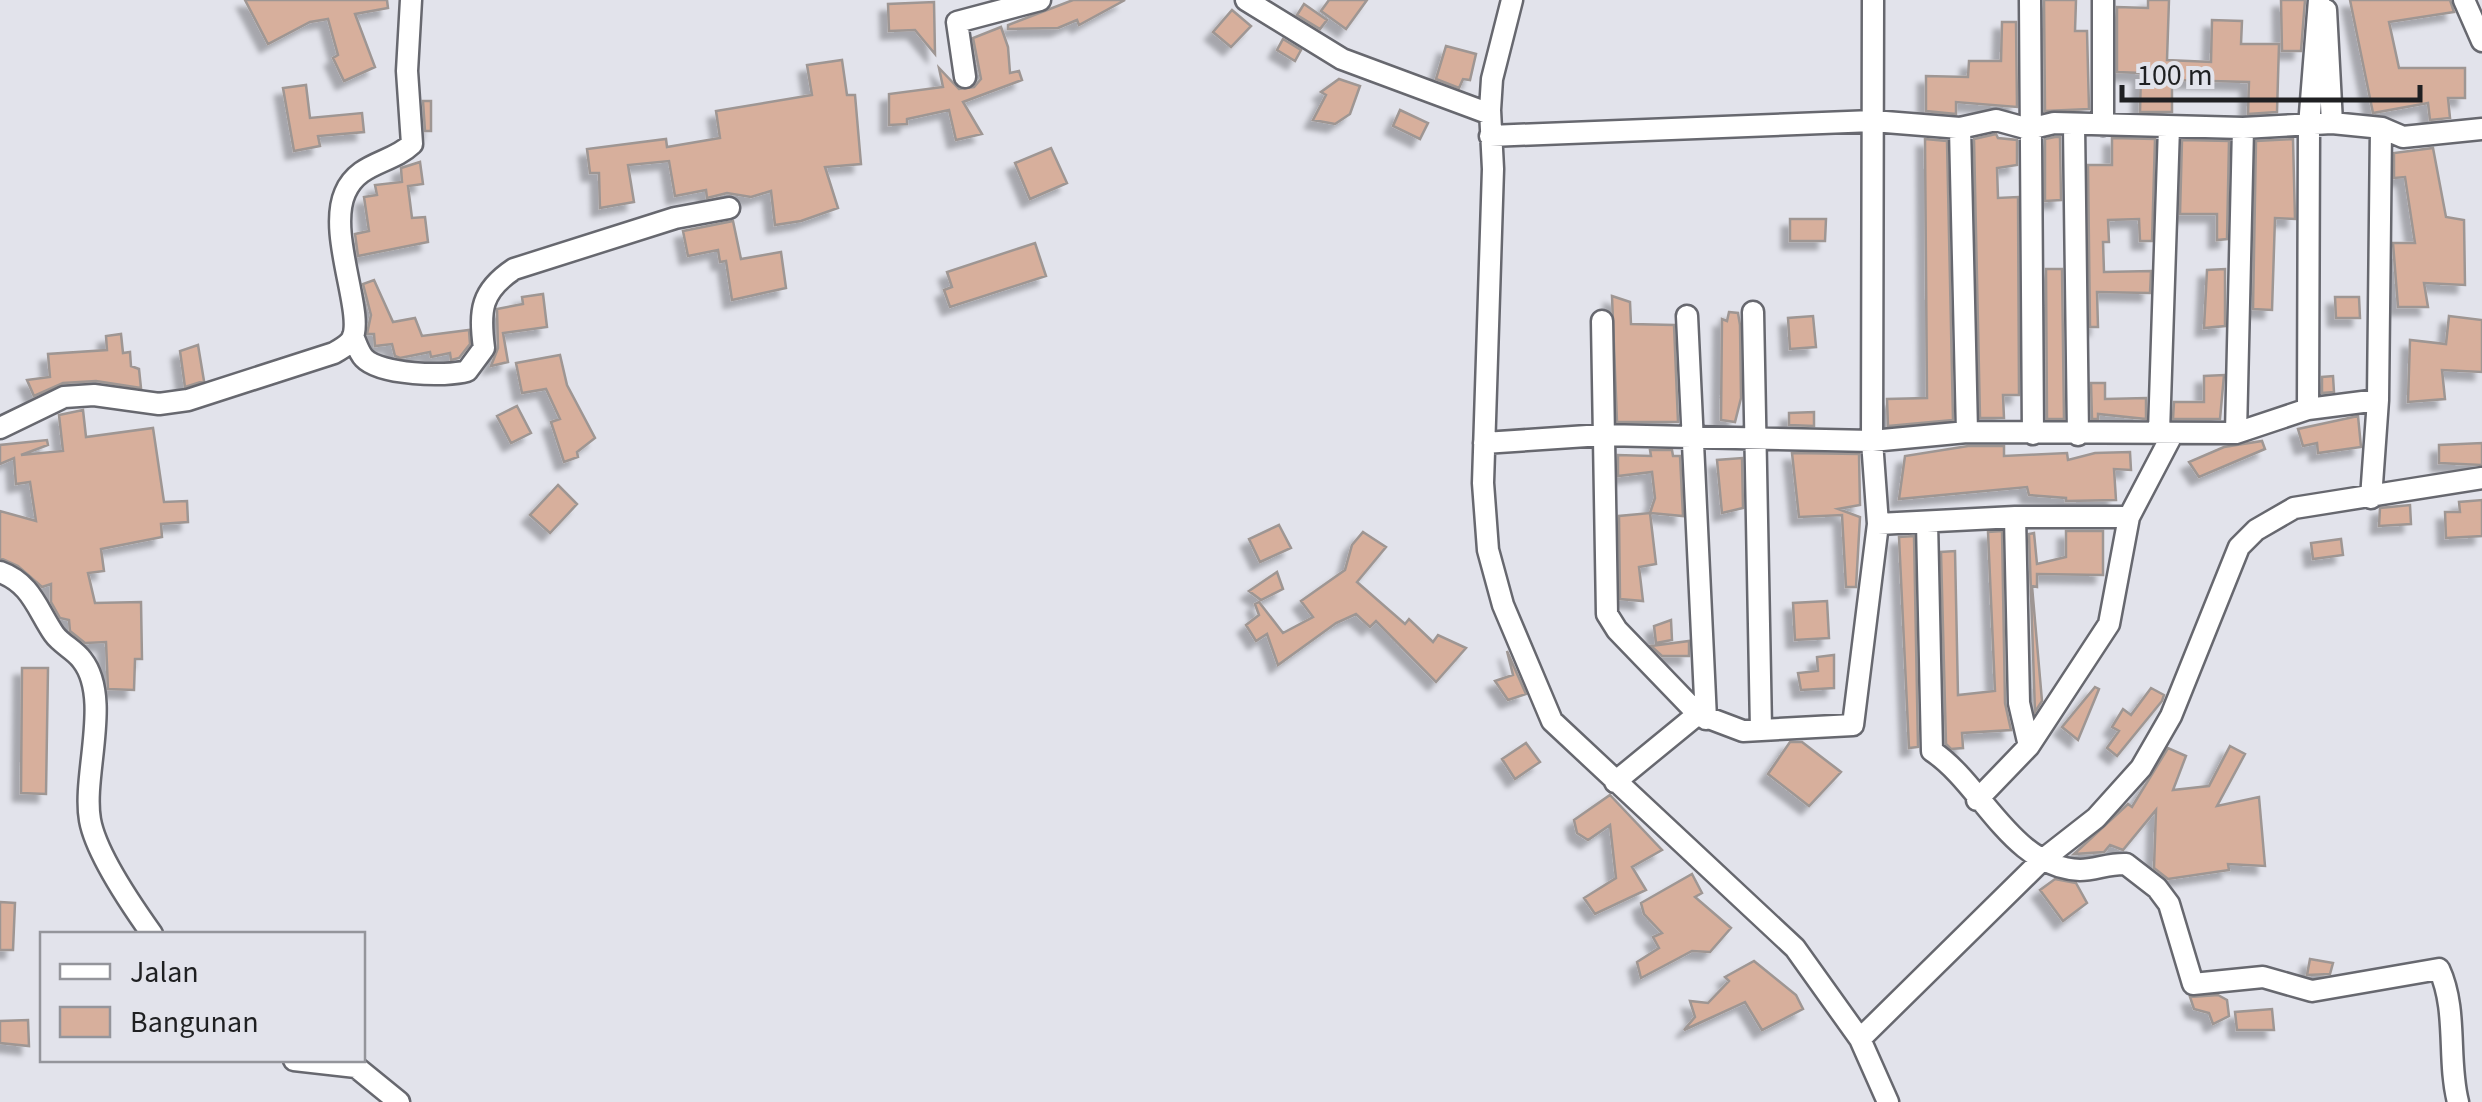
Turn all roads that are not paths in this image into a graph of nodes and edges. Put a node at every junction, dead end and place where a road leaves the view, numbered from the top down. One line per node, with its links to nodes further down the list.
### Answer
1 (410, 0): 28 (street)
2 (1040, 0): 11 (street)
3 (1246, 0): 14 (street)
4 (1512, 0): 14 (street)
5 (1872, 0): 12 (street)
6 (2030, 0): 21 (street)
7 (2104, 0): 15 (street)
8 (2322, 0): 13 (street); 18 (street)
9 (2464, 0): 10 (street)
10 (2482, 41)
11 (965, 76)
12 (1873, 122): 14 (street); 19 (street); 40 (street)
13 (2332, 123): 18 (street); 23 (street)
14 (1490, 125): 41 (street)
15 (2103, 125): 16 (street); 17 (street)
16 (2074, 126): 21 (street); 37 (street)
17 (2169, 126): 20 (street); 33 (street)
18 (2309, 126): 20 (street); 30 (street)
19 (1960, 128): 21 (street); 32 (street)
20 (2243, 128): 34 (street)
21 (2030, 129): 35 (street)
22 (2482, 129): 23 (street)
23 (2381, 130): 29 (street)
24 (729, 208): 28 (street)
25 (1753, 312): 39 (street)
26 (1687, 316): 38 (street)
27 (1602, 321): 36 (street)
28 (354, 336): 31 (street)
29 (2378, 400): 30 (street); 43 (street)
30 (2308, 409): 34 (street)
31 (0, 428)
32 (1967, 432): 35 (street); 40 (street)
33 (2165, 433): 34 (street); 37 (street); 45 (street)
34 (2236, 433)
35 (2033, 434): 37 (street)
36 (1602, 435): 38 (street); 41 (street); 49 (street)
37 (2078, 435)
38 (1694, 437): 39 (street); 49 (street)
39 (1754, 439): 40 (street); 50 (street)
40 (1872, 441): 47 (street)
41 (1484, 443): 52 (street)
42 (2482, 478): 43 (street)
43 (2371, 498): 54 (street)
44 (2015, 517): 45 (street); 46 (street); 51 (street)
45 (2128, 517): 51 (street)
46 (1927, 522): 47 (street); 53 (street)
47 (1878, 524): 50 (street)
48 (0, 572): 55 (street)
49 (1702, 717): 50 (street); 52 (street)
50 (1761, 730)
51 (2029, 746): 53 (street)
52 (1615, 782): 56 (street)
53 (1977, 800): 54 (street)
54 (2042, 861): 56 (street); 60 (street)
55 (151, 932)
56 (1860, 1039): 59 (street)
57 (312, 1062): 58 (street)
58 (399, 1102)
59 (1888, 1102)
60 (2458, 1102)

